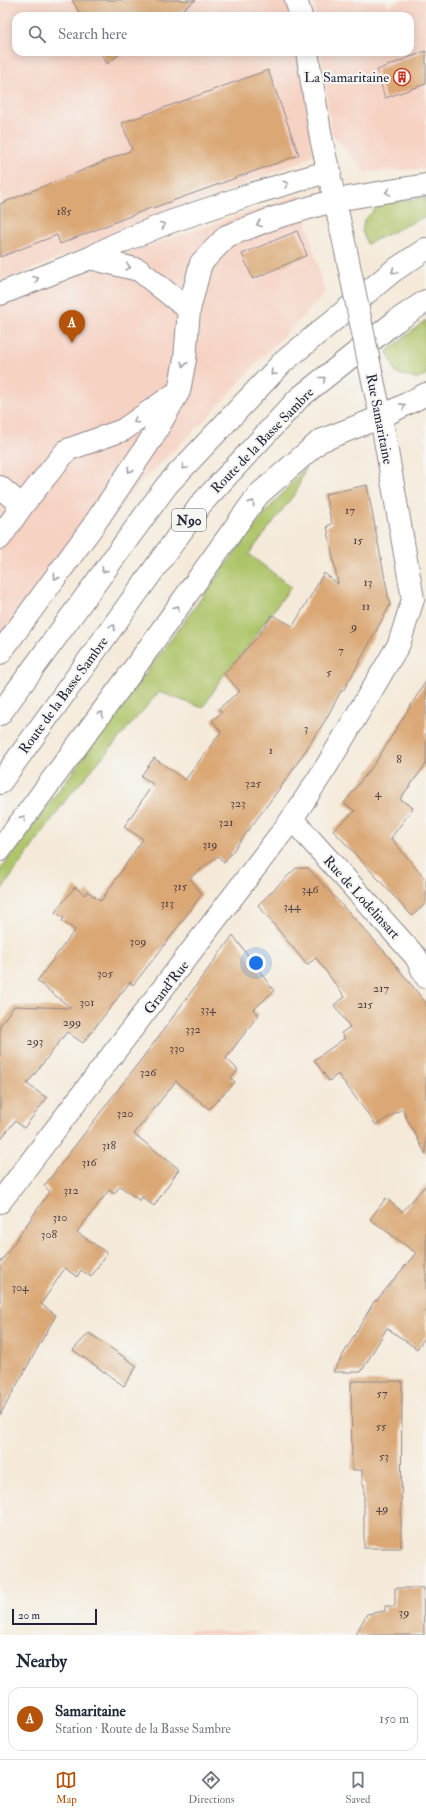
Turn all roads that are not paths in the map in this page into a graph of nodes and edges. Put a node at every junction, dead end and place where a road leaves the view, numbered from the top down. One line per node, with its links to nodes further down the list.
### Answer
1 (296, 0): 2 (main road)
2 (300, 12)
3 (308, 56): 4 (main road, Rue Samaritaine)
4 (330, 171): 6 (main road, Rue Samaritaine); 8 (main road, one-way to 4)
5 (426, 186): 6 (main road, one-way to 6)
6 (336, 200): 11 (main road, one-way to 11); 14 (main road, Rue Samaritaine, bridge)
7 (426, 250): 20 (main road, N90, one-way to 20)
8 (90, 258): 9 (main road, one-way to 8); 11 (main road, one-way to 11)
9 (0, 294)
10 (426, 301): 22 (main road, Route de la Basse Sambre / N90, one-way to 10)
11 (189, 310): 12 (main road, one-way to 12)
12 (179, 391): 16 (main road, one-way to 16); 19 (main road, one-way to 19)
13 (426, 394): 14 (main road, one-way to 13)
14 (381, 417): 18 (main road, Rue Samaritaine); 24 (main road, one-way to 14)
15 (0, 487): 16 (main road)
16 (22, 506): 17 (main road)
17 (0, 538)
18 (420, 599): 21 (main road, Rue Samaritaine)
19 (0, 653)
20 (0, 714)
21 (326, 767): 23 (main road, Grand'Rue)
22 (0, 783)
23 (292, 819): 25 (main road, Rue de Lodelinsart); 26 (main road, Grand'Rue)
24 (0, 850)
25 (426, 978)
26 (0, 1202)

